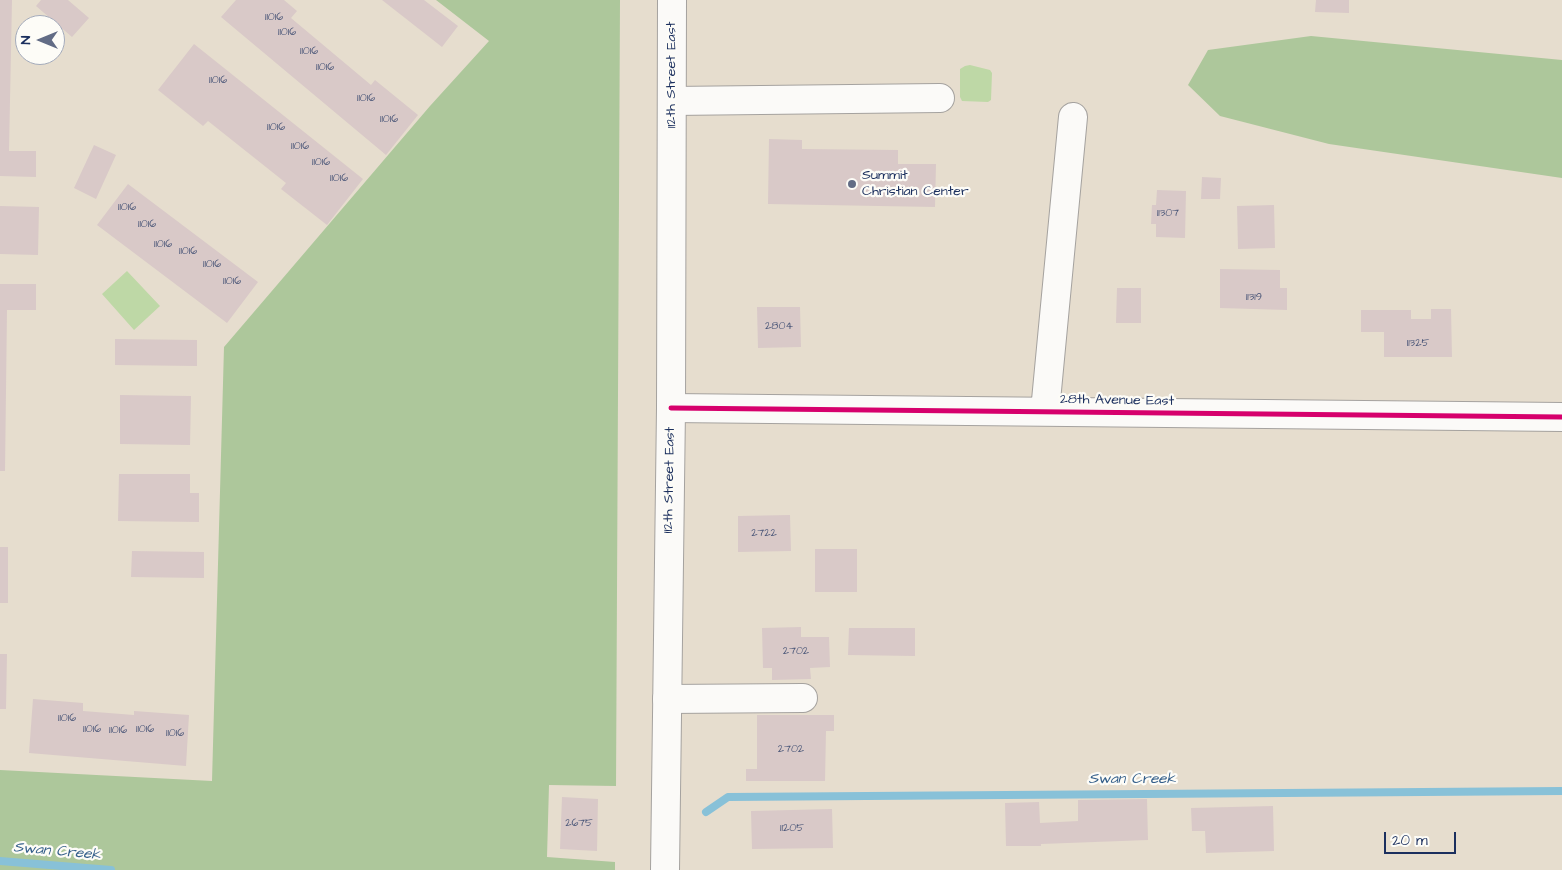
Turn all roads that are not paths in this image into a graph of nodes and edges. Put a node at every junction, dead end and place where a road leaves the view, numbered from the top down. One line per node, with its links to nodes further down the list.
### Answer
1 (672, 0): 3 (street, 112th Street East)
2 (940, 98): 3 (street)
3 (672, 101): 5 (street, 112th Street East)
4 (1073, 117): 6 (street)
5 (671, 408): 6 (street, 28th Avenue East); 9 (street, 112th Street East)
6 (1045, 411): 7 (street, 28th Avenue East)
7 (1562, 417)
8 (803, 698): 9 (street)
9 (667, 700): 10 (street, 112th Street East)
10 (665, 870)

